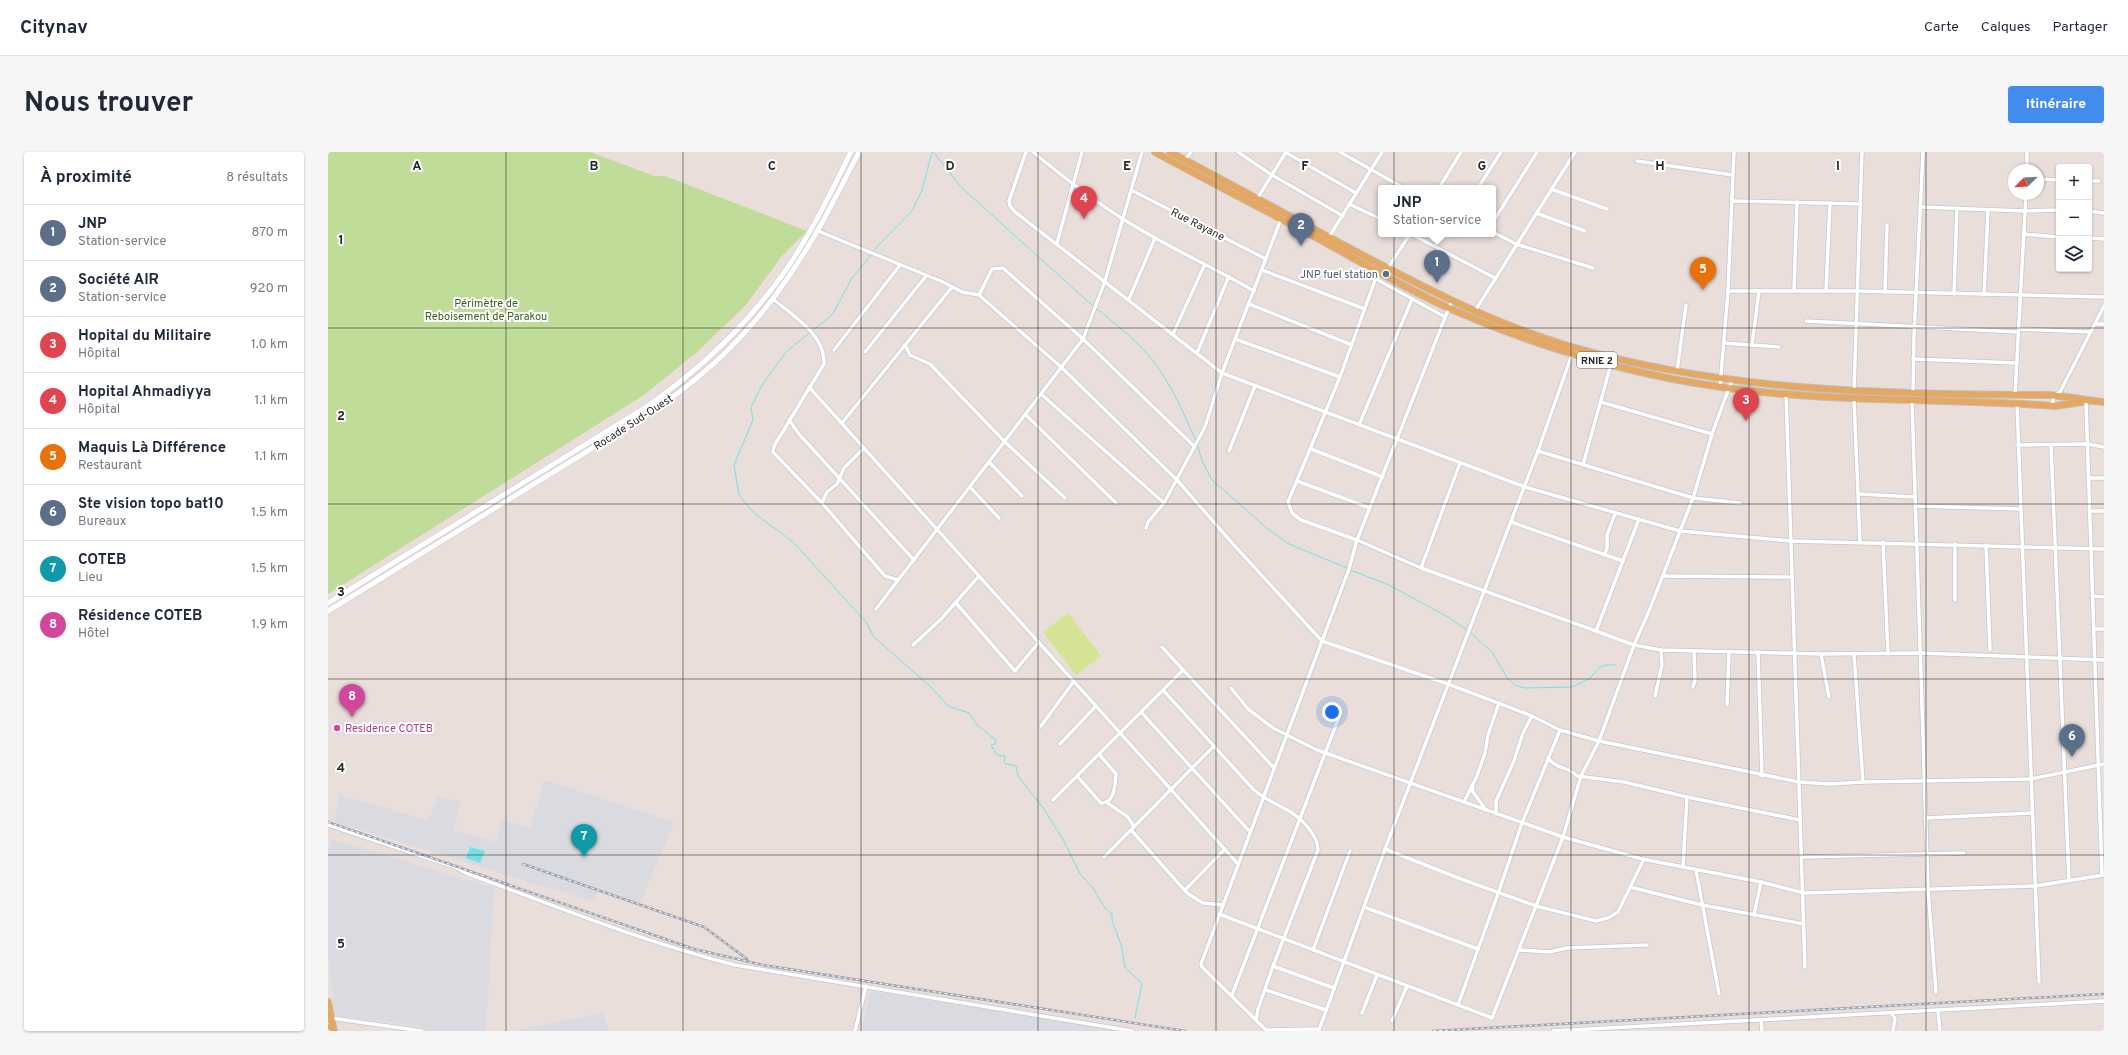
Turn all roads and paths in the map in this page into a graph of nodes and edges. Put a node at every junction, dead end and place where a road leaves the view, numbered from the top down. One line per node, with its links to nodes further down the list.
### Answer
1 (851, 152): 230 (main road, Rocade Sud-Ouest)
2 (859, 152): 61 (main road, Rocade Sud-Ouest)
3 (1026, 152): 72 (street)
4 (1033, 152): 32 (street)
5 (1082, 152): 32 (street)
6 (1142, 152): 37 (street)
7 (1155, 152): 59 (main road, RNIE 2)
8 (1170, 152): 22 (main road, RNIE 2)
9 (1190, 152): 22 (street)
10 (1238, 152): 26 (street)
11 (1286, 152): 26 (street); 38 (street)
12 (1340, 152): 25 (street)
13 (1382, 152): 25 (street)
14 (1461, 152): 34 (street)
15 (1501, 152): 35 (street)
16 (1537, 152): 56 (street)
17 (1575, 152): 36 (street)
18 (1734, 152): 27 (street)
19 (1862, 152): 45 (street)
20 (1923, 152): 46 (street)
21 (2027, 152): 24 (street)
22 (1185, 160): 39 (main road, RNIE 2)
23 (1637, 161): 27 (street)
24 (2027, 164)
25 (1370, 170): 33 (street); 38 (street)
26 (1272, 175): 39 (street); 55 (street)
27 (1734, 175): 41 (street)
28 (2044, 180): 29 (street)
29 (2056, 180)
30 (2092, 181): 31 (street)
31 (2099, 182)
32 (1073, 185): 58 (street); 72 (street)
33 (1398, 185)
34 (1441, 185)
35 (1480, 185)
36 (1551, 189): 48 (street); 54 (street)
37 (1131, 190): 58 (street); 74 (street, Rue Rayane)
38 (1356, 193): 44 (street)
39 (1257, 199): 65 (main road, RNIE 2)
40 (2026, 200): 51 (street)
41 (1732, 201): 42 (street); 88 (street)
42 (1797, 202): 43 (street); 90 (street)
43 (1830, 203): 45 (street); 91 (street)
44 (1350, 204): 55 (street); 57 (street)
45 (1861, 204): 92 (street)
46 (1920, 207): 47 (street); 94 (street)
47 (1957, 208): 49 (street); 95 (street)
48 (1607, 209)
49 (1988, 210): 51 (street); 97 (street)
50 (2056, 210): 51 (street)
51 (2026, 211): 64 (street)
52 (2092, 211): 53 (street)
53 (2104, 212)
54 (1536, 213): 62 (street); 73 (street)
55 (1343, 216): 65 (street)
56 (1496, 217)
57 (1378, 218)
58 (1123, 219): 69 (street); 85 (street)
59 (1281, 219): 74 (street); 80 (main road, RNIE 2)
60 (1887, 225): 93 (street)
61 (818, 231): 75 (street); 100 (main road, Rocade Sud-Ouest)
62 (1586, 231)
63 (1496, 234): 73 (street)
64 (2023, 234): 68 (street); 98 (street)
65 (1329, 237): 77 (main road, RNIE 2)
66 (1409, 237): 77 (street)
67 (1417, 237): 83 (street)
68 (2056, 237)
69 (1155, 238): 76 (street); 101 (street)
70 (2092, 238): 71 (street)
71 (2104, 239)
72 (1057, 244): 85 (street)
73 (1516, 244): 78 (street); 83 (street)
74 (1266, 259): 79 (street)
75 (900, 264): 81 (street); 126 (street)
76 (1205, 264): 82 (street); 118 (street)
77 (1388, 268): 103 (main road, RNIE 2)
78 (1593, 268)
79 (1262, 270): 87 (street); 108 (street)
80 (1378, 272): 84 (street); 107 (main road, RNIE 2)
81 (926, 276): 86 (street); 127 (street)
82 (1229, 276): 87 (street); 128 (street)
83 (1494, 278): 109 (street)
84 (1376, 279): 102 (street); 108 (street)
85 (1105, 280): 101 (street); 119 (street)
86 (952, 287): 96 (street); 122 (street)
87 (1254, 290): 104 (street)
88 (1728, 291): 89 (street); 121 (street)
89 (1759, 291): 90 (street); 124 (street)
90 (1794, 291): 91 (street)
91 (1826, 291): 92 (street)
92 (1857, 291): 93 (street); 112 (street)
93 (1885, 292): 94 (street)
94 (1916, 292): 95 (street); 115 (street)
95 (1954, 294): 97 (street)
96 (980, 295): 119 (street); 133 (street)
97 (1984, 295): 98 (street)
98 (2020, 295): 99 (street); 116 (street)
99 (2104, 297)
100 (773, 299): 140 (street); 233 (main road, Rocade Sud-Ouest)
101 (1129, 299): 118 (street)
102 (1412, 299): 110 (street); 162 (street)
103 (1452, 300): 107 (street); 109 (main road, RNIE 2)
104 (1249, 304): 120 (street); 123 (street)
105 (1686, 305): 134 (street)
106 (2104, 306): 113 (street)
107 (1448, 308): 110 (street); 129 (main road, RNIE 2)
108 (1365, 309): 123 (street)
109 (1475, 311): 134 (main road, RNIE 2)
110 (1445, 317): 164 (street)
111 (1806, 320): 112 (street)
112 (1857, 322): 115 (street); 143 (street)
113 (2095, 324): 114 (street); 117 (street)
114 (2104, 324)
115 (1914, 326): 116 (street); 130 (street)
116 (2018, 331): 117 (street); 131 (street)
117 (2091, 332): 147 (street)
118 (1173, 334): 128 (street)
119 (1082, 339): 133 (street); 169 (street)
120 (1235, 339): 135 (street); 136 (street)
121 (1724, 343): 124 (street); 137 (street)
122 (904, 345): 161 (street); 165 (street)
123 (1352, 345): 136 (street)
124 (1752, 346): 125 (street)
125 (1779, 347)
126 (834, 350)
127 (865, 352)
128 (1197, 353): 135 (street)
129 (1572, 354): 132 (main road, RNIE 2); 174 (street)
130 (1913, 359): 131 (street); 144 (street)
131 (2017, 363): 148 (street)
132 (1611, 364): 141 (main road, RNIE 2); 152 (street)
133 (1061, 367): 145 (street); 182 (street)
134 (1677, 372): 137 (main road, RNIE 2)
135 (1222, 373): 139 (street); 169 (street)
136 (1340, 377): 158 (street)
137 (1722, 380): 138 (main road, RNIE 2); 141 (street)
138 (1732, 380): 142 (street); 143 (main road, RNIE 2)
139 (1255, 386): 158 (street); 173 (street)
140 (809, 387): 160 (street); 161 (street)
141 (1720, 387): 142 (main road, RNIE 2)
142 (1730, 388): 146 (main road, RNIE 2); 163 (street)
143 (1854, 391): 144 (main road, RNIE 2)
144 (1913, 393): 148 (main road, RNIE 2)
145 (1041, 394): 159 (street); 194 (street)
146 (1786, 394): 150 (main road, RNIE 2); 208 (street)
147 (2062, 395): 149 (main road, RNIE 2); 153 (main road, RNIE 2); 157 (street)
148 (2015, 396): 149 (main road, RNIE 2)
149 (2054, 396): 156 (street)
150 (1854, 399): 151 (main road, RNIE 2); 186 (street)
151 (1912, 400): 155 (main road, RNIE 2); 188 (street)
152 (1601, 402): 163 (street); 177 (street)
153 (2085, 402): 154 (main road, RNIE 2); 157 (main road, RNIE 2); 166 (street)
154 (2104, 402)
155 (2017, 404): 156 (main road, RNIE 2); 167 (street)
156 (2052, 405): 157 (main road, RNIE 2)
157 (2062, 405)
158 (1326, 411): 162 (street); 172 (street)
159 (1026, 415): 165 (street); 193 (street)
160 (789, 420): 179 (street); 192 (street)
161 (842, 423): 171 (street)
162 (1360, 425): 164 (street)
163 (1712, 434): 190 (street)
164 (1398, 440): 176 (street); 178 (street)
165 (1005, 442): 175 (street); 189 (street)
166 (2087, 444): 168 (street); 170 (street); 180 (street)
167 (2018, 445): 168 (street); 197 (street)
168 (2051, 445): 215 (street)
169 (1194, 446): 182 (street)
170 (2104, 447)
171 (864, 448): 179 (street); 205 (street)
172 (1311, 449): 178 (street); 183 (street)
173 (1229, 451)
174 (1538, 451): 177 (street); 185 (street)
175 (989, 462): 184 (street); 187 (street)
176 (1460, 463): 185 (street); 221 (street)
177 (1583, 466): 190 (street)
178 (1383, 477): 196 (street)
179 (840, 478): 192 (street); 219 (street)
180 (2088, 478): 181 (street); 198 (street)
181 (2104, 478)
182 (1177, 480): 194 (street); 237 (street)
183 (1298, 481): 196 (street); 207 (street)
184 (970, 487): 201 (street); 205 (street)
185 (1524, 487): 200 (street); 203 (street)
186 (1859, 494): 188 (street); 209 (street)
187 (1022, 496)
188 (1915, 497): 195 (street)
189 (1064, 498)
190 (1693, 498): 191 (street); 206 (street)
191 (1740, 502)
192 (822, 503): 225 (street)
193 (1116, 503)
194 (1164, 503): 204 (street)
195 (1916, 506): 197 (street); 211 (street)
196 (1370, 508): 207 (street)
197 (2021, 509): 214 (street)
198 (2089, 511): 199 (street); 216 (street)
199 (2104, 511)
200 (1615, 514): 202 (street); 218 (street)
201 (999, 518)
202 (1639, 518): 206 (street); 220 (street)
203 (1511, 522): 218 (street); 226 (street)
204 (1146, 528)
205 (937, 530): 219 (street); 222 (street)
206 (1680, 531): 208 (street); 223 (street)
207 (1357, 540): 221 (street); 237 (street)
208 (1791, 540): 209 (street); 224 (street)
209 (1860, 542): 210 (street)
210 (1883, 542): 211 (street); 251 (street)
211 (1917, 542): 212 (street); 248 (street)
212 (1955, 544): 213 (street); 229 (street)
213 (1986, 546): 214 (street); 243 (street)
214 (2022, 547): 215 (street); 252 (street)
215 (2055, 548): 216 (street); 253 (street)
216 (2091, 548): 217 (street); 227 (street)
217 (2104, 549)
218 (1604, 555): 220 (street)
219 (914, 560): 225 (street)
220 (1623, 560): 236 (street)
221 (1421, 568): 226 (street)
222 (979, 576): 231 (street); 238 (street)
223 (1663, 576): 224 (street); 240 (street)
224 (1792, 577): 247 (street)
225 (898, 580): 232 (street)
226 (1484, 592): 236 (street); 258 (street)
227 (2092, 596): 228 (street); 234 (street)
228 (2104, 597)
229 (1955, 600)
230 (328, 603)
231 (956, 603): 238 (street); 239 (street)
232 (876, 609)
233 (328, 611)
234 (2094, 629): 235 (street); 254 (street)
235 (2104, 629)
236 (1596, 631): 240 (street)
237 (1322, 641): 258 (street); 273 (street)
238 (1039, 642): 257 (street)
239 (913, 645)
240 (1634, 645): 242 (street); 274 (street)
241 (1162, 647): 256 (street)
242 (1661, 650): 244 (street); 262 (street)
243 (1990, 650)
244 (1694, 651): 245 (street); 259 (street)
245 (1729, 652): 246 (street); 265 (street)
246 (1758, 652): 247 (street); 287 (street)
247 (1794, 653): 249 (street); 289 (street)
248 (1920, 653): 251 (street); 252 (street); 291 (street)
249 (1821, 654): 250 (street); 263 (street)
250 (1854, 654): 251 (street); 290 (street)
251 (1888, 654)
252 (2026, 658): 253 (street); 288 (street)
253 (2060, 659): 254 (street); 284 (street)
254 (2095, 660): 255 (street); 281 (street)
255 (2104, 660)
256 (1183, 670): 261 (street); 283 (street)
257 (1074, 681): 266 (street); 270 (street)
258 (1448, 684): 264 (street); 292 (street)
259 (1693, 687)
260 (1231, 688): 273 (street)
261 (1163, 690): 267 (street); 276 (street)
262 (1655, 696)
263 (1829, 697)
264 (1499, 703): 269 (street); 293 (street)
265 (1727, 705)
266 (1096, 706): 272 (street); 275 (street)
267 (1141, 712): 272 (street); 282 (street)
268 (1341, 712): 277 (street)
269 (1532, 716): 271 (street); 302 (street)
270 (1041, 726)
271 (1560, 730): 274 (street); 279 (street)
272 (1120, 733): 278 (street); 294 (street)
273 (1286, 734): 277 (street); 283 (street)
274 (1599, 741): 286 (street); 287 (street)
275 (1060, 744)
276 (1214, 746): 282 (street); 296 (street)
277 (1325, 752): 292 (street); 303 (street)
278 (1099, 754): 285 (street); 298 (street)
279 (1548, 758): 286 (street); 306 (street)
280 (2104, 764): 281 (street)
281 (2098, 765): 284 (street); 323 (street)
282 (1193, 768): 294 (street); 310 (street)
283 (1274, 768): 296 (street)
284 (2065, 772): 288 (street); 324 (street)
285 (1077, 776): 297 (street); 298 (street)
286 (1581, 776): 295 (street); 311 (street)
287 (1762, 776): 289 (street)
288 (2031, 779): 291 (street); 301 (street)
289 (1799, 782): 290 (street); 305 (street)
290 (1863, 782): 291 (street)
291 (1924, 782): 304 (street)
292 (1410, 784): 299 (street); 313 (street)
293 (1472, 784): 299 (street); 300 (street)
294 (1171, 790): 308 (street); 312 (street)
295 (1687, 797): 305 (street); 321 (street)
296 (1263, 798): 303 (street); 310 (street)
297 (1053, 800)
298 (1106, 802): 308 (street)
299 (1464, 802): 300 (street)
300 (1486, 810): 302 (street)
301 (2032, 813): 304 (street); 326 (street)
302 (1496, 814): 306 (street)
303 (1300, 818): 339 (street); 340 (street)
304 (1926, 818): 316 (street)
305 (1800, 820): 318 (street)
306 (1522, 823): 311 (street); 330 (street)
307 (328, 826): 350 (street)
308 (1134, 827): 309 (street)
309 (1131, 830): 317 (street); 328 (street)
310 (1250, 832): 320 (street)
311 (1563, 837): 319 (street); 334 (street)
312 (1225, 849): 320 (street); 328 (street)
313 (1385, 849): 330 (street); 335 (street)
314 (1350, 851): 343 (street)
315 (1964, 853): 316 (street)
316 (1927, 854): 318 (street); 329 (street)
317 (1104, 857)
318 (1802, 857): 331 (street)
319 (1644, 859): 321 (street); 327 (street)
320 (1238, 864): 332 (street)
321 (1683, 867): 322 (street)
322 (1696, 870): 325 (street); 333 (street)
323 (2103, 875): 324 (street)
324 (2069, 880): 326 (street)
325 (1761, 882): 331 (street); 337 (street)
326 (2035, 886): 329 (street); 349 (street)
327 (1630, 887): 333 (street); 334 (street)
328 (1185, 890): 332 (street)
329 (1928, 890): 331 (street); 354 (street)
330 (1500, 891): 334 (street); 342 (street)
331 (1804, 893): 338 (street)
332 (1223, 905): 336 (street)
333 (1702, 905): 337 (street); 355 (street)
334 (1536, 906): 344 (street)
335 (1364, 907): 342 (street); 345 (street)
336 (1219, 914): 339 (street); 356 (street)
337 (1754, 915): 338 (street)
338 (1804, 924): 347 (street)
339 (1257, 929): 340 (street); 356 (street)
340 (1284, 939): 343 (street); 346 (street)
341 (1647, 945): 344 (street)
342 (1478, 949): 359 (street)
343 (1313, 950): 345 (street)
344 (1519, 950): 359 (street)
345 (1343, 962): 348 (street); 352 (street)
346 (1273, 966): 352 (street); 353 (street)
347 (1805, 967)
348 (1377, 975): 351 (street); 363 (street)
349 (2039, 982)
350 (866, 986): 372 (street); 373 (street)
351 (1407, 986): 359 (street); 367 (street)
352 (1334, 988): 360 (street)
353 (1266, 990): 360 (street); 365 (street)
354 (1936, 992)
355 (1719, 994)
356 (1232, 995): 365 (street)
357 (2104, 1001): 361 (street)
358 (328, 1002): 364 (main road)
359 (1458, 1005)
360 (1326, 1010): 369 (street)
361 (1938, 1010): 362 (street); 379 (street)
362 (1891, 1012): 366 (street); 378 (street)
363 (1362, 1013)
364 (330, 1017): 370 (main road); 371 (street)
365 (1256, 1020): 369 (street)
366 (1761, 1020): 368 (street); 377 (street)
367 (1392, 1021)
368 (1639, 1026): 375 (street); 376 (street)
369 (1319, 1030)
370 (334, 1031)
371 (422, 1031)
372 (855, 1031)
373 (1132, 1031)
374 (1553, 1031): 375 (street)
375 (1564, 1031)
376 (1639, 1031)
377 (1762, 1031)
378 (1893, 1031)
379 (1940, 1031)

